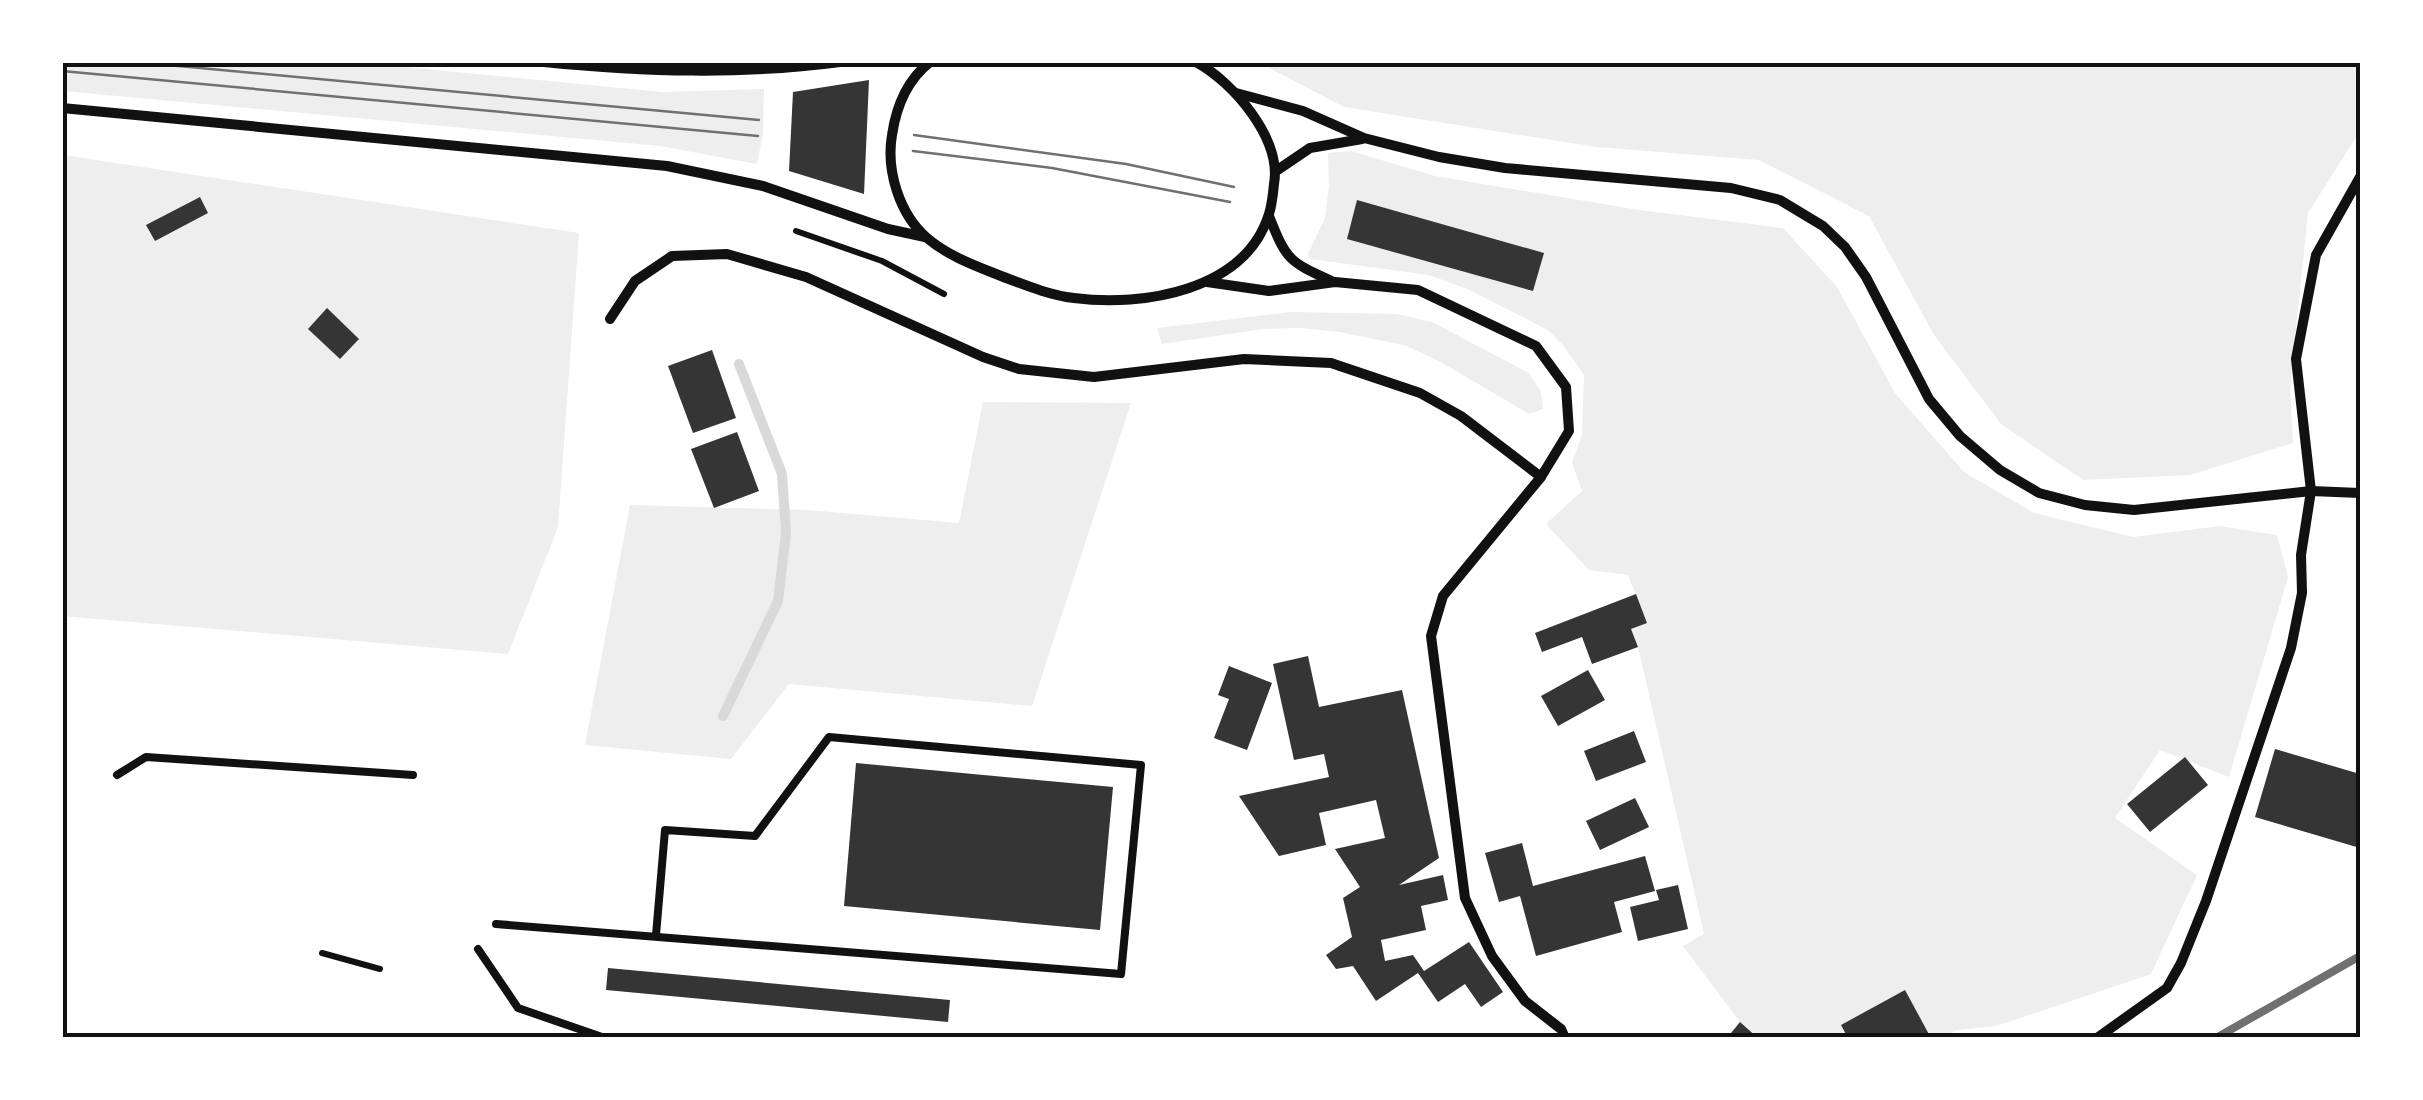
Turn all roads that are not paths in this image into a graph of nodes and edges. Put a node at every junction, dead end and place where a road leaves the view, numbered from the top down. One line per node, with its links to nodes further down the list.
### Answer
1 (544, 62): 2 (street)
2 (840, 62)
3 (930, 62): 11 (street)
4 (1196, 62): 5 (street)
5 (1236, 94): 7 (street); 8 (street)
6 (62, 108): 11 (street)
7 (1364, 138): 8 (street); 16 (street)
8 (1276, 171): 10 (street)
9 (2360, 177): 16 (street)
10 (1269, 216): 12 (street); 13 (street)
11 (925, 237): 12 (street)
12 (1207, 282): 13 (street)
13 (1335, 282): 15 (street)
14 (610, 320): 15 (street)
15 (1541, 477): 23 (street)
16 (2310, 492): 17 (street); 26 (street)
17 (2360, 493)
18 (117, 775): 19 (lane)
19 (413, 775)
20 (496, 924): 21 (lane)
21 (656, 935): 21 (lane)
22 (478, 949): 24 (lane)
23 (1563, 1033): 25 (street)
24 (605, 1038)
25 (1573, 1038)
26 (2096, 1038)

